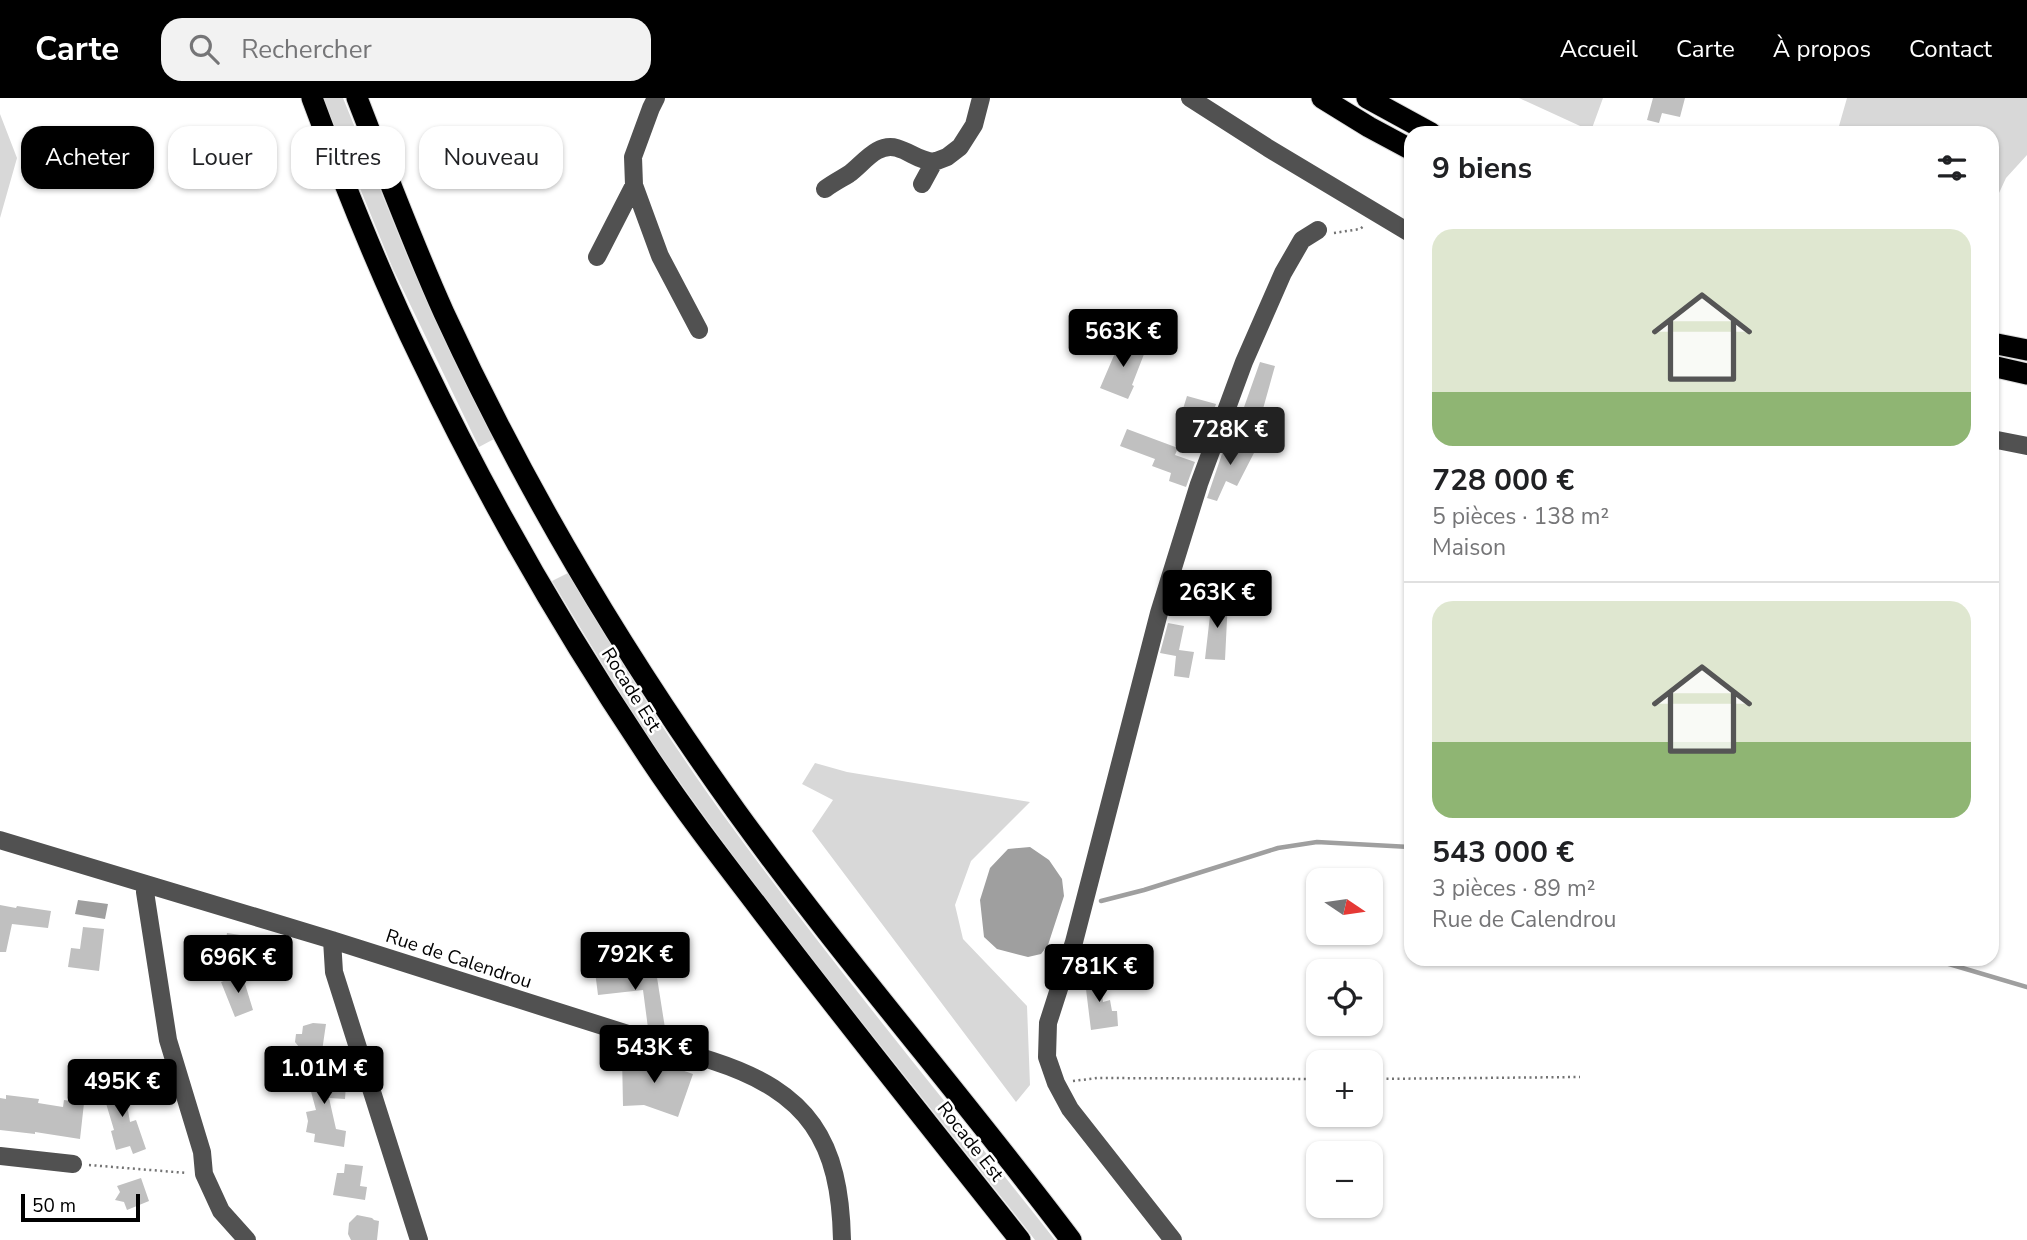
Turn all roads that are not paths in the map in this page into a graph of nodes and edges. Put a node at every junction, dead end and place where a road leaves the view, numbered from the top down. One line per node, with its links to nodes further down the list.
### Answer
1 (296, 98): 19 (highway)
2 (312, 98): 19 (highway, Rocade Est)
3 (358, 98): 16 (highway)
4 (369, 98): 16 (highway)
5 (656, 98): 14 (street)
6 (981, 98): 12 (street)
7 (1190, 98): 18 (street)
8 (1322, 98): 11 (highway)
9 (1367, 98): 10 (highway)
10 (1418, 126)
11 (1404, 146)
12 (934, 162): 13 (street); 15 (street)
13 (922, 184)
14 (634, 185): 20 (street); 21 (street)
15 (825, 189)
16 (407, 228): 37 (highway, Rocade Est)
17 (1318, 230): 38 (street)
18 (1404, 230)
19 (368, 243): 36 (highway, Rocade Est)
20 (597, 257)
21 (699, 330)
22 (1999, 344): 23 (highway)
23 (2027, 350)
24 (1999, 368): 25 (highway)
25 (2027, 374)
26 (1999, 440): 27 (street)
27 (2027, 446)
28 (0, 840): 29 (street, Rue de Calendrou)
29 (146, 884): 30 (street, Rue de Calendrou); 33 (street)
30 (332, 940): 34 (street); 35 (street, Rue de Calendrou)
31 (0, 1156): 32 (street)
32 (73, 1164)
33 (247, 1240)
34 (419, 1240)
35 (842, 1240)
36 (1020, 1240)
37 (1071, 1240)
38 (1173, 1240)

